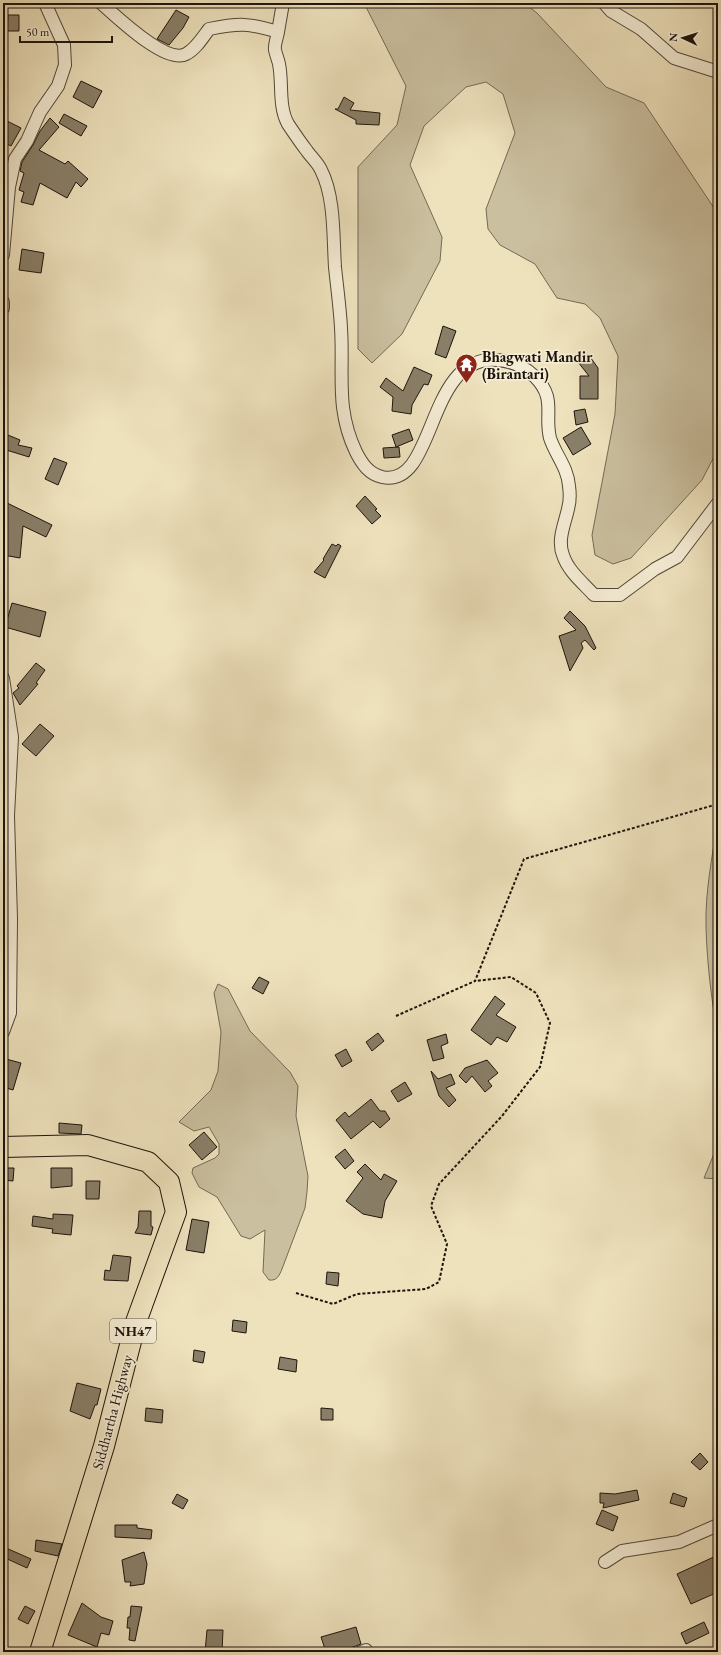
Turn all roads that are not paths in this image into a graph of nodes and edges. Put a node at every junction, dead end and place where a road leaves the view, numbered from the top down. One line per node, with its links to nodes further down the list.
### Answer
1 (45, 3): 7 (street)
2 (101, 3): 5 (street)
3 (283, 3): 5 (street)
4 (604, 3): 6 (street)
5 (278, 32): 11 (street)
6 (718, 71)
7 (4, 237): 8 (street)
8 (3, 255)
9 (3, 302): 10 (street)
10 (3, 307)
11 (718, 503)
12 (3, 678): 13 (street)
13 (5, 701): 14 (street)
14 (3, 1032)
15 (3, 1147): 18 (highway, Siddhartha Highway / NH47)
16 (718, 1526): 17 (street)
17 (605, 1562)
18 (40, 1652)

